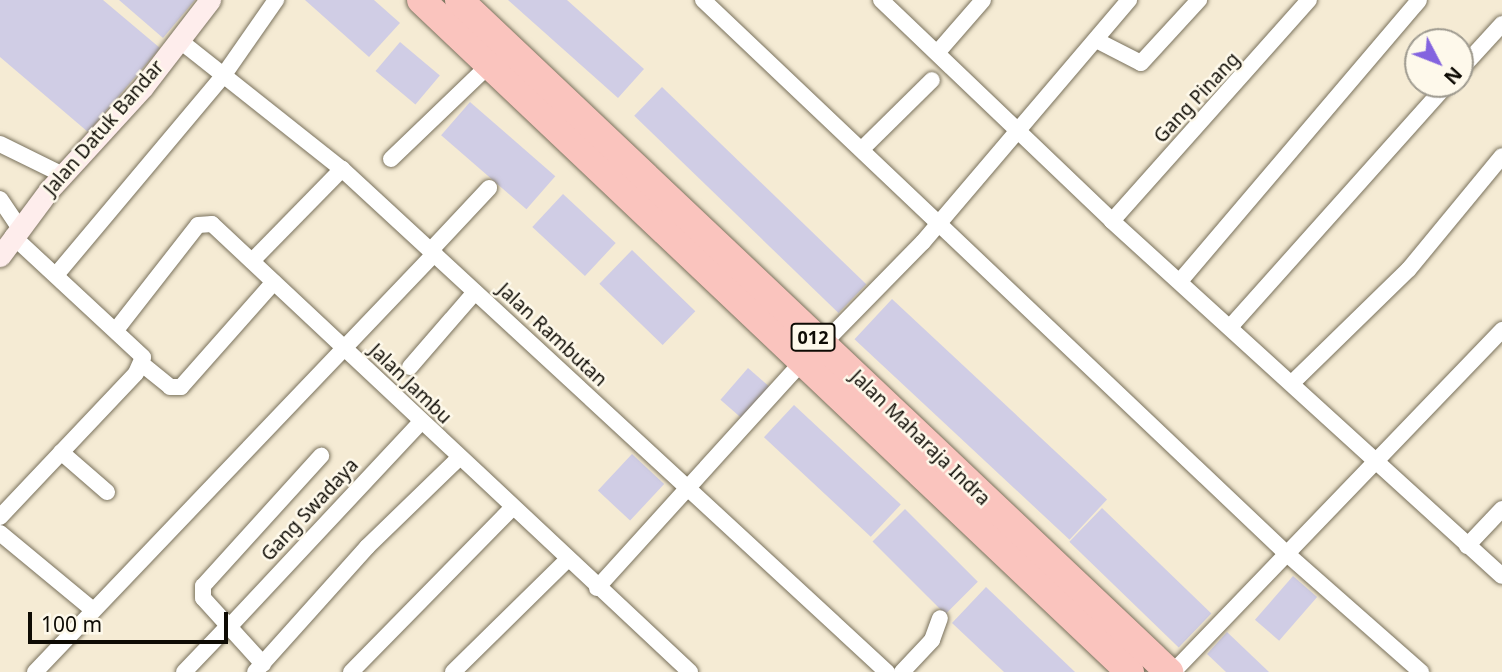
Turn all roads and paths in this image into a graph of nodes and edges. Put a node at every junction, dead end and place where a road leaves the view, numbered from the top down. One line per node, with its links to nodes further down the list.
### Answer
1 (210, 0): 13 (street, Jalan Datuk Bandar)
2 (276, 0): 18 (street)
3 (421, 0): 17 (highway, Jalan Maharaja Indra / 012)
4 (459, 0): 20 (highway, Jalan Maharaja Indra / 012)
5 (703, 0): 25 (street)
6 (882, 0): 15 (street)
7 (984, 0): 15 (street)
8 (1129, 0): 14 (street)
9 (1199, 0): 14 (street)
10 (1309, 0): 32 (street, Gang Pinang)
11 (1419, 0): 39 (street)
12 (1502, 24): 16 (street)
13 (179, 40): 18 (street, Jalan Rambutan); 29 (street, Jalan Datuk Bandar)
14 (1098, 41): 23 (street)
15 (937, 53): 23 (street)
16 (1474, 55)
17 (489, 65): 22 (highway, Jalan Maharaja Indra / 012); 27 (street)
18 (223, 76): 28 (street, Jalan Rambutan); 38 (street)
19 (932, 80): 25 (street)
20 (547, 83): 22 (highway); 45 (highway, Jalan Maharaja Indra / 012)
21 (1435, 98): 42 (street)
22 (526, 103): 48 (highway, Jalan Maharaja Indra / 012)
23 (1017, 129): 32 (street); 33 (street)
24 (0, 144): 29 (street)
25 (862, 149): 33 (street)
26 (1502, 156): 50 (street)
27 (391, 159)
28 (342, 169): 35 (street, Jalan Rambutan); 37 (street)
29 (62, 175): 34 (street, Jalan Datuk Bandar)
30 (489, 188): 35 (street)
31 (0, 199): 34 (street)
32 (1112, 221): 39 (street)
33 (941, 222): 45 (street); 63 (street)
34 (16, 231): 36 (street, Jalan Datuk Bandar); 38 (street)
35 (433, 251): 41 (street, Jalan Rambutan); 46 (street)
36 (0, 256)
37 (252, 261): 40 (street, Jalan Jambu); 43 (street, Jalan Jambu)
38 (56, 275): 43 (street)
39 (1181, 280): 42 (street)
40 (274, 282): 46 (street, Jalan Jambu); 47 (street)
41 (475, 292): 49 (street); 56 (street, Jalan Rambutan)
42 (1231, 326): 50 (street)
43 (116, 330): 47 (street)
44 (1502, 330): 55 (street)
45 (822, 345): 79 (highway, Jalan Maharaja Indra / 012)
46 (344, 349): 51 (street, Jalan Jambu); 67 (street)
47 (142, 364): 52 (street)
48 (800, 364): 56 (street); 78 (highway, Jalan Maharaja Indra / 012)
49 (410, 367)
50 (1292, 383): 55 (street)
51 (420, 423): 54 (street, Jalan Jambu); 69 (street, Gang Swadaya)
52 (61, 452): 57 (street); 60 (street)
53 (321, 456): 69 (street)
54 (459, 458): 58 (street, Jalan Jambu); 70 (street)
55 (1375, 464): 62 (street); 63 (street)
56 (689, 487): 66 (street); 76 (street, Jalan Rambutan)
57 (107, 492)
58 (512, 508): 64 (street, Jalan Jambu); 73 (street)
59 (1502, 509): 62 (street)
60 (0, 517)
61 (0, 533): 67 (street)
62 (1467, 546): 65 (street)
63 (1286, 553): 79 (street); 80 (street)
64 (567, 560): 66 (street, Jalan Jambu); 74 (street)
65 (1502, 576)
66 (597, 588): 75 (street, Jalan Jambu)
67 (93, 610): 71 (street)
68 (940, 618): 77 (street)
69 (229, 625): 70 (street); 72 (street, Gang Swadaya)
70 (259, 668)
71 (35, 672)
72 (184, 672)
73 (351, 672)
74 (453, 672)
75 (690, 672)
76 (887, 672)
77 (902, 672)
78 (1130, 672)
79 (1171, 672)
80 (1421, 672)

